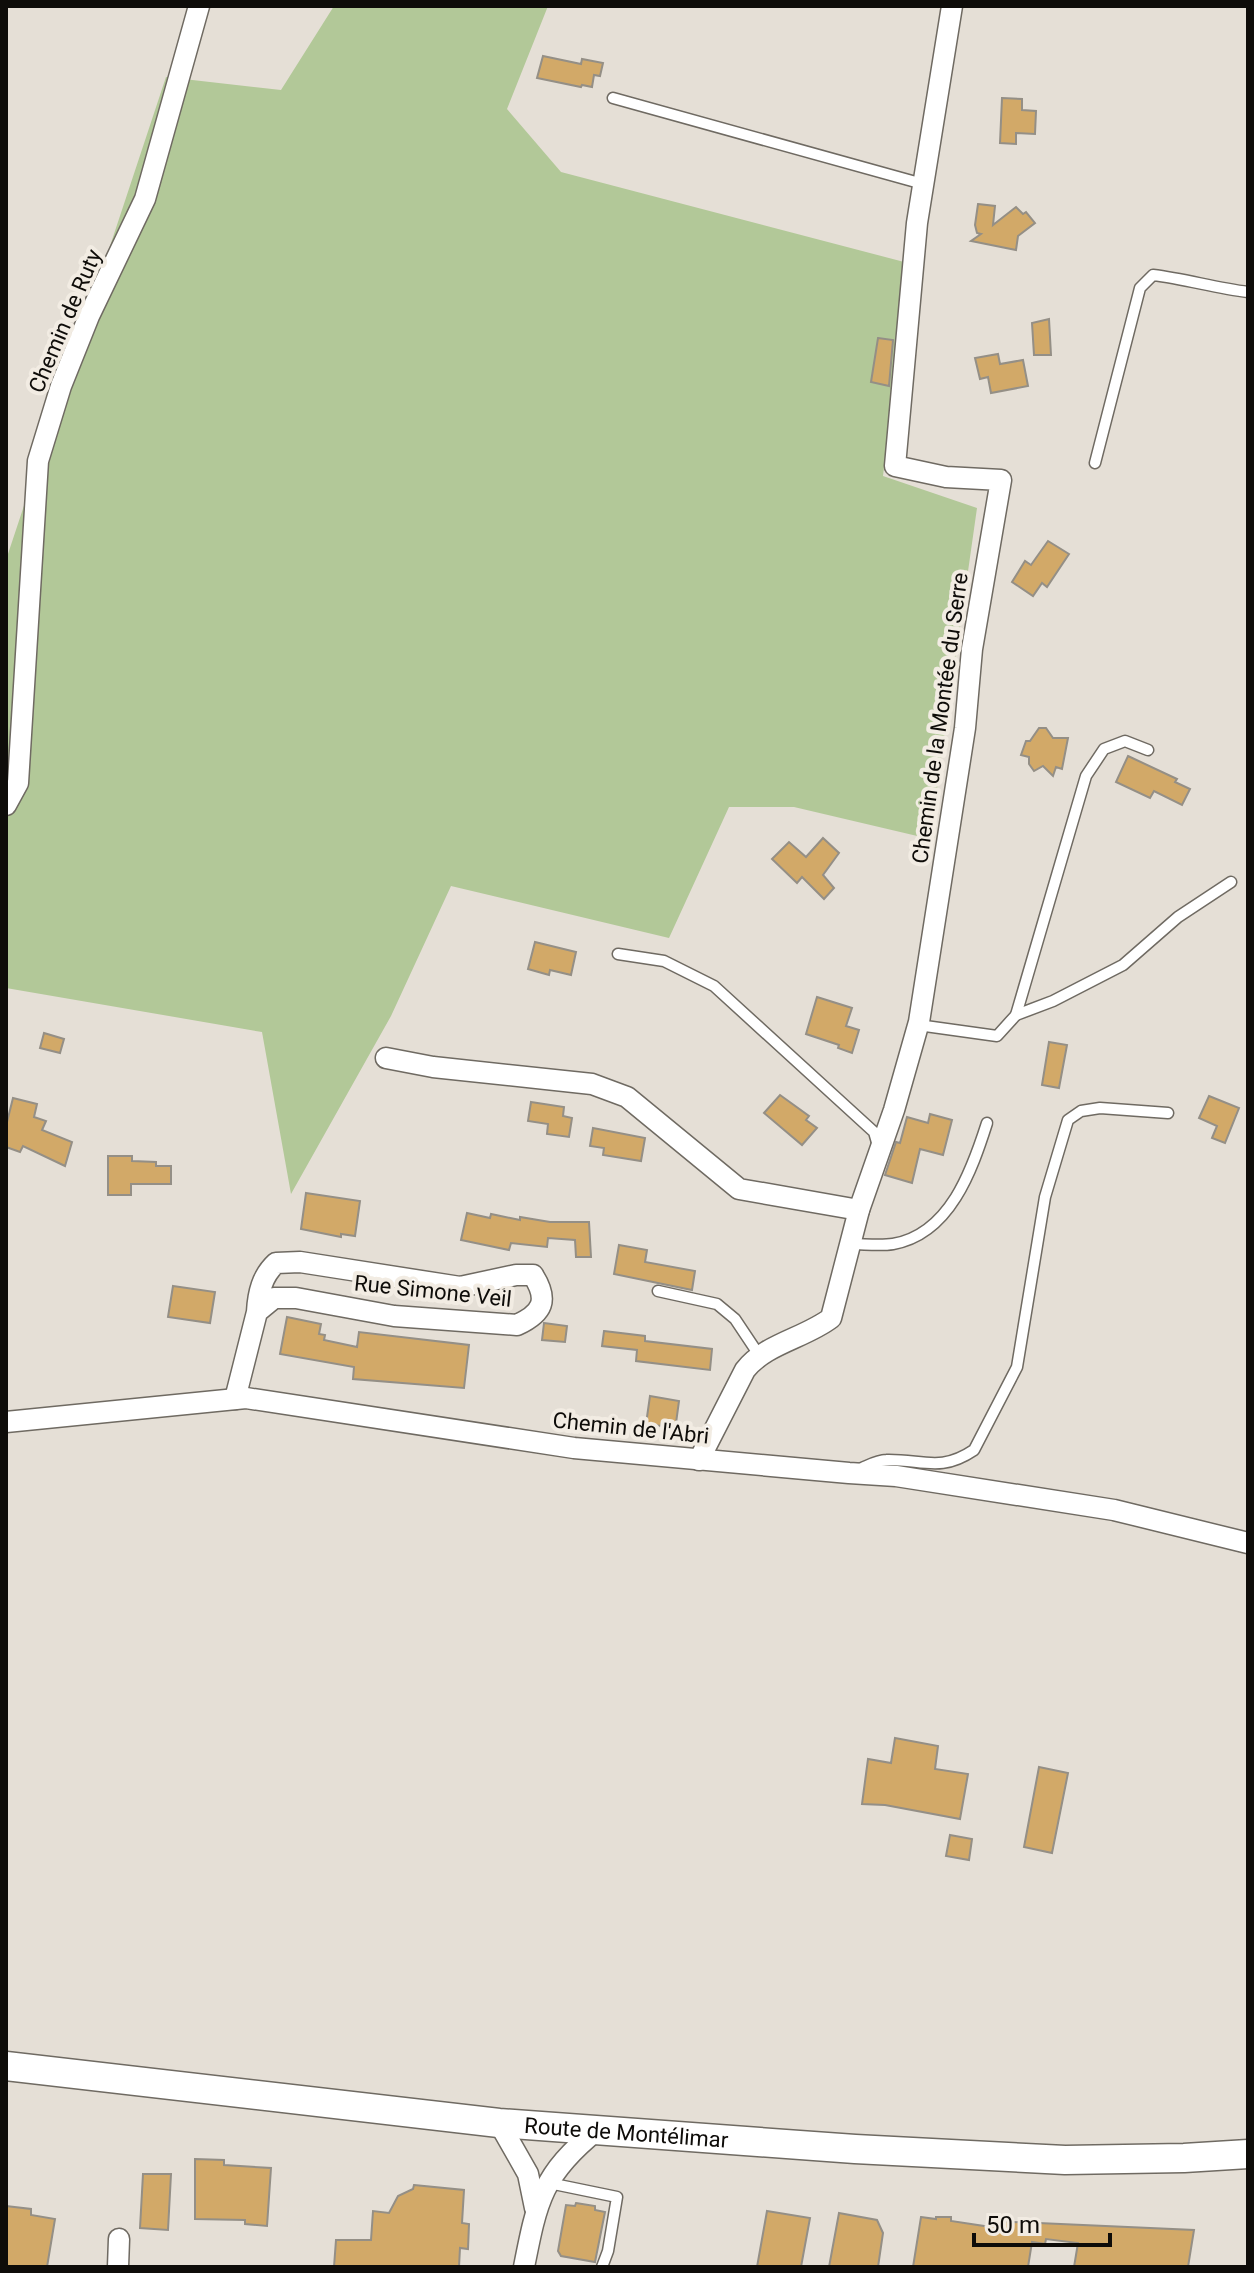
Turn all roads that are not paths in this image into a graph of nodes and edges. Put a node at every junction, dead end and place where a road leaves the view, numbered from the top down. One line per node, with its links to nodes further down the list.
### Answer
1 (199, 6): 8 (street, Chemin de Ruty)
2 (952, 6): 4 (street, Chemin de la Montée du Serre)
3 (613, 98): 4 (lane)
4 (923, 184): 12 (street, Chemin de la Montée du Serre)
5 (1248, 292): 6 (lane)
6 (1095, 463)
7 (1148, 750): 11 (lane)
8 (6, 805)
9 (1231, 882): 11 (lane)
10 (618, 954): 16 (lane)
11 (1016, 1015): 12 (lane)
12 (918, 1025): 16 (street, Chemin de la Montée du Serre)
13 (386, 1058): 17 (street)
14 (1168, 1113): 25 (lane)
15 (987, 1123): 18 (lane)
16 (880, 1151): 17 (street, Chemin de la Montée du Serre)
17 (859, 1210): 18 (street, Chemin de la Montée du Serre)
18 (850, 1244): 21 (street, Chemin de la Montée du Serre)
19 (658, 1291): 21 (lane)
20 (257, 1312): 20 (street, Rue Simone Veil); 22 (street, Rue Simone Veil)
21 (759, 1355): 24 (street)
22 (235, 1399): 23 (street, Chemin de l'Abri); 24 (street, Chemin de l'Abri)
23 (6, 1422)
24 (699, 1460): 25 (street, Chemin de l'Abri)
25 (849, 1473): 26 (street, Chemin de l'Abri)
26 (1248, 1543)
27 (6, 2066): 28 (main road, Route de Montélimar)
28 (499, 2123): 29 (main road, Route de Montélimar); 32 (street)
29 (597, 2130): 30 (main road, Route de Montélimar); 31 (street)
30 (1248, 2154)
31 (548, 2183): 32 (street); 36 (lane)
32 (535, 2208): 35 (street)
33 (119, 2239): 34 (street)
34 (118, 2267)
35 (524, 2267)
36 (602, 2267)

